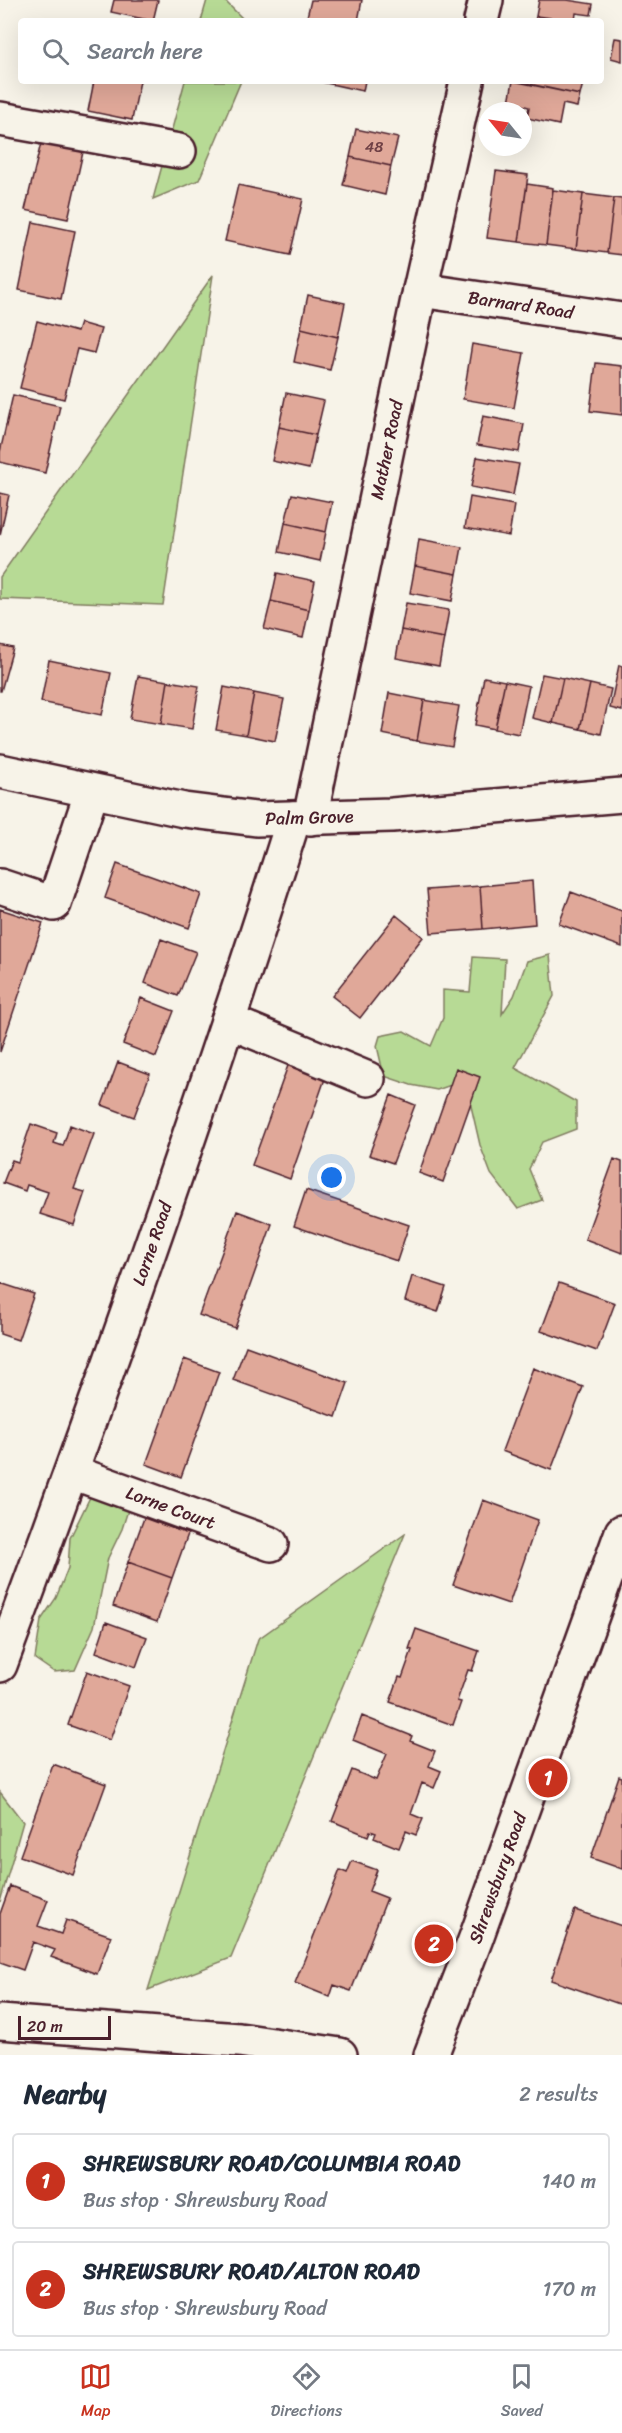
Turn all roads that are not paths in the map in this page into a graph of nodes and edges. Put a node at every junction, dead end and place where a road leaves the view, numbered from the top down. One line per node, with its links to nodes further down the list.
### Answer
1 (486, 0): 2 (street)
2 (482, 18)
3 (466, 84): 6 (street, Mather Road)
4 (0, 119): 5 (street)
5 (179, 151)
6 (420, 290): 7 (street, Barnard Road); 11 (street, Mather Road)
7 (622, 320)
8 (0, 771): 9 (street, Palm Grove)
9 (92, 791): 11 (street, Palm Grove); 12 (street)
10 (622, 795): 11 (street, Palm Grove)
11 (302, 818): 13 (street, Lorne Road)
12 (0, 886)
13 (228, 1021): 14 (street); 15 (street, Lorne Road)
14 (368, 1079)
15 (72, 1472): 17 (street, Lorne Court); 18 (street, Lorne Road)
16 (621, 1537): 20 (street, Shrewsbury Road)
17 (271, 1544)
18 (0, 1665)
19 (0, 2022): 21 (street)
20 (436, 2054)
21 (340, 2055)

